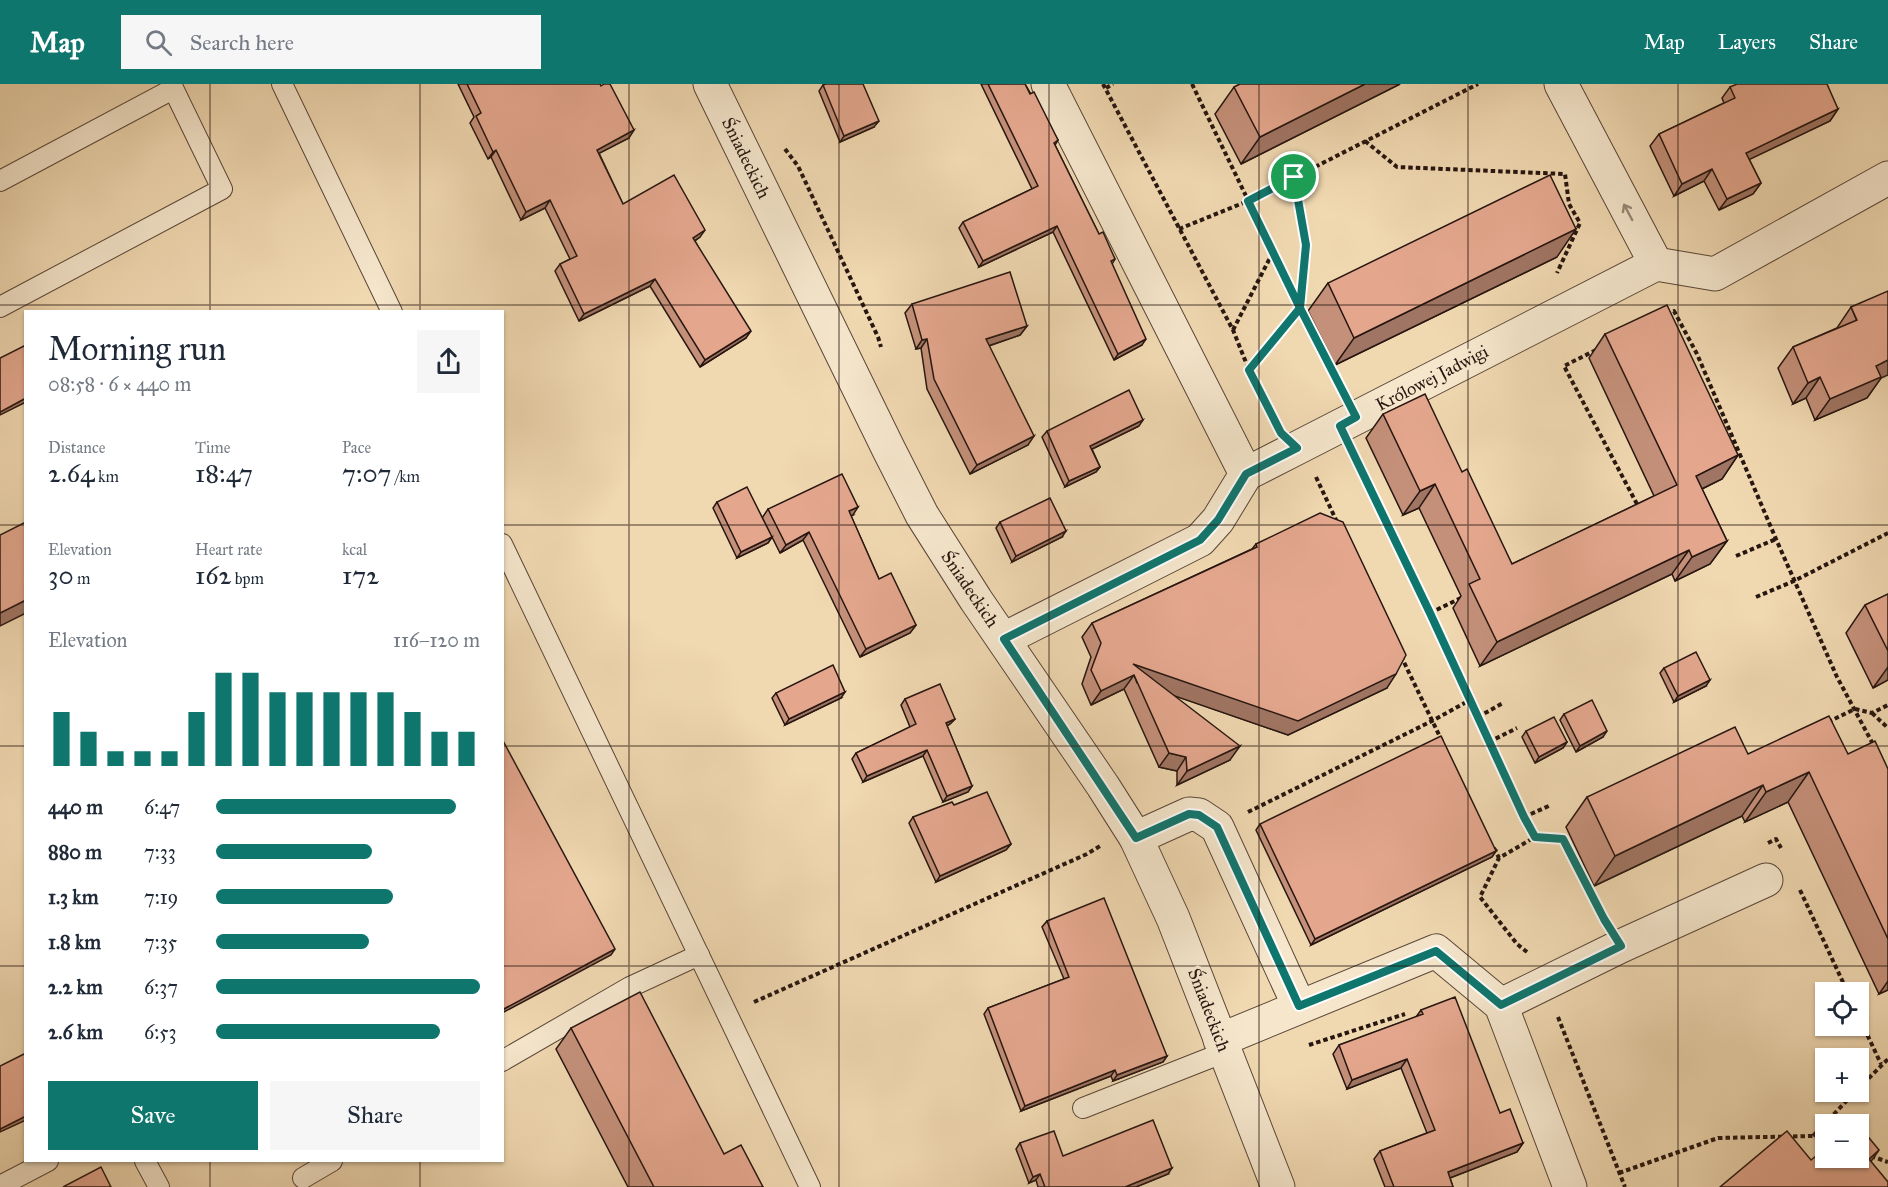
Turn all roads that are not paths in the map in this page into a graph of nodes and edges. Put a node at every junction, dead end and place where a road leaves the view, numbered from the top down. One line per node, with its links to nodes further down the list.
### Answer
1 (282, 84): 10 (lane)
2 (710, 84): 13 (street, Śniadeckich)
3 (1048, 84): 11 (street)
4 (1561, 84): 8 (street, one-way to 4)
5 (172, 87): 7 (lane); 9 (lane)
6 (1888, 178): 8 (street)
7 (0, 181)
8 (1656, 264): 11 (street, Królowej Jadwigi)
9 (0, 307)
10 (391, 310)
11 (1246, 474): 13 (street)
12 (504, 548): 16 (lane)
13 (1004, 639): 14 (street, Śniadeckich)
14 (1130, 829): 18 (street); 19 (street, Śniadeckich)
15 (1766, 880): 17 (street)
16 (699, 955): 20 (lane); 28 (lane)
17 (1501, 1005): 18 (street); 30 (street)
18 (1299, 1006): 19 (street)
19 (1223, 1046): 21 (lane); 29 (street, Śniadeckich)
20 (504, 1060)
21 (1083, 1108)
22 (46, 1162): 26 (lane)
23 (146, 1162): 27 (lane)
24 (330, 1162): 25 (lane)
25 (302, 1175)
26 (0, 1186)
27 (159, 1187)
28 (810, 1187)
29 (1278, 1187)
30 (1570, 1187)

